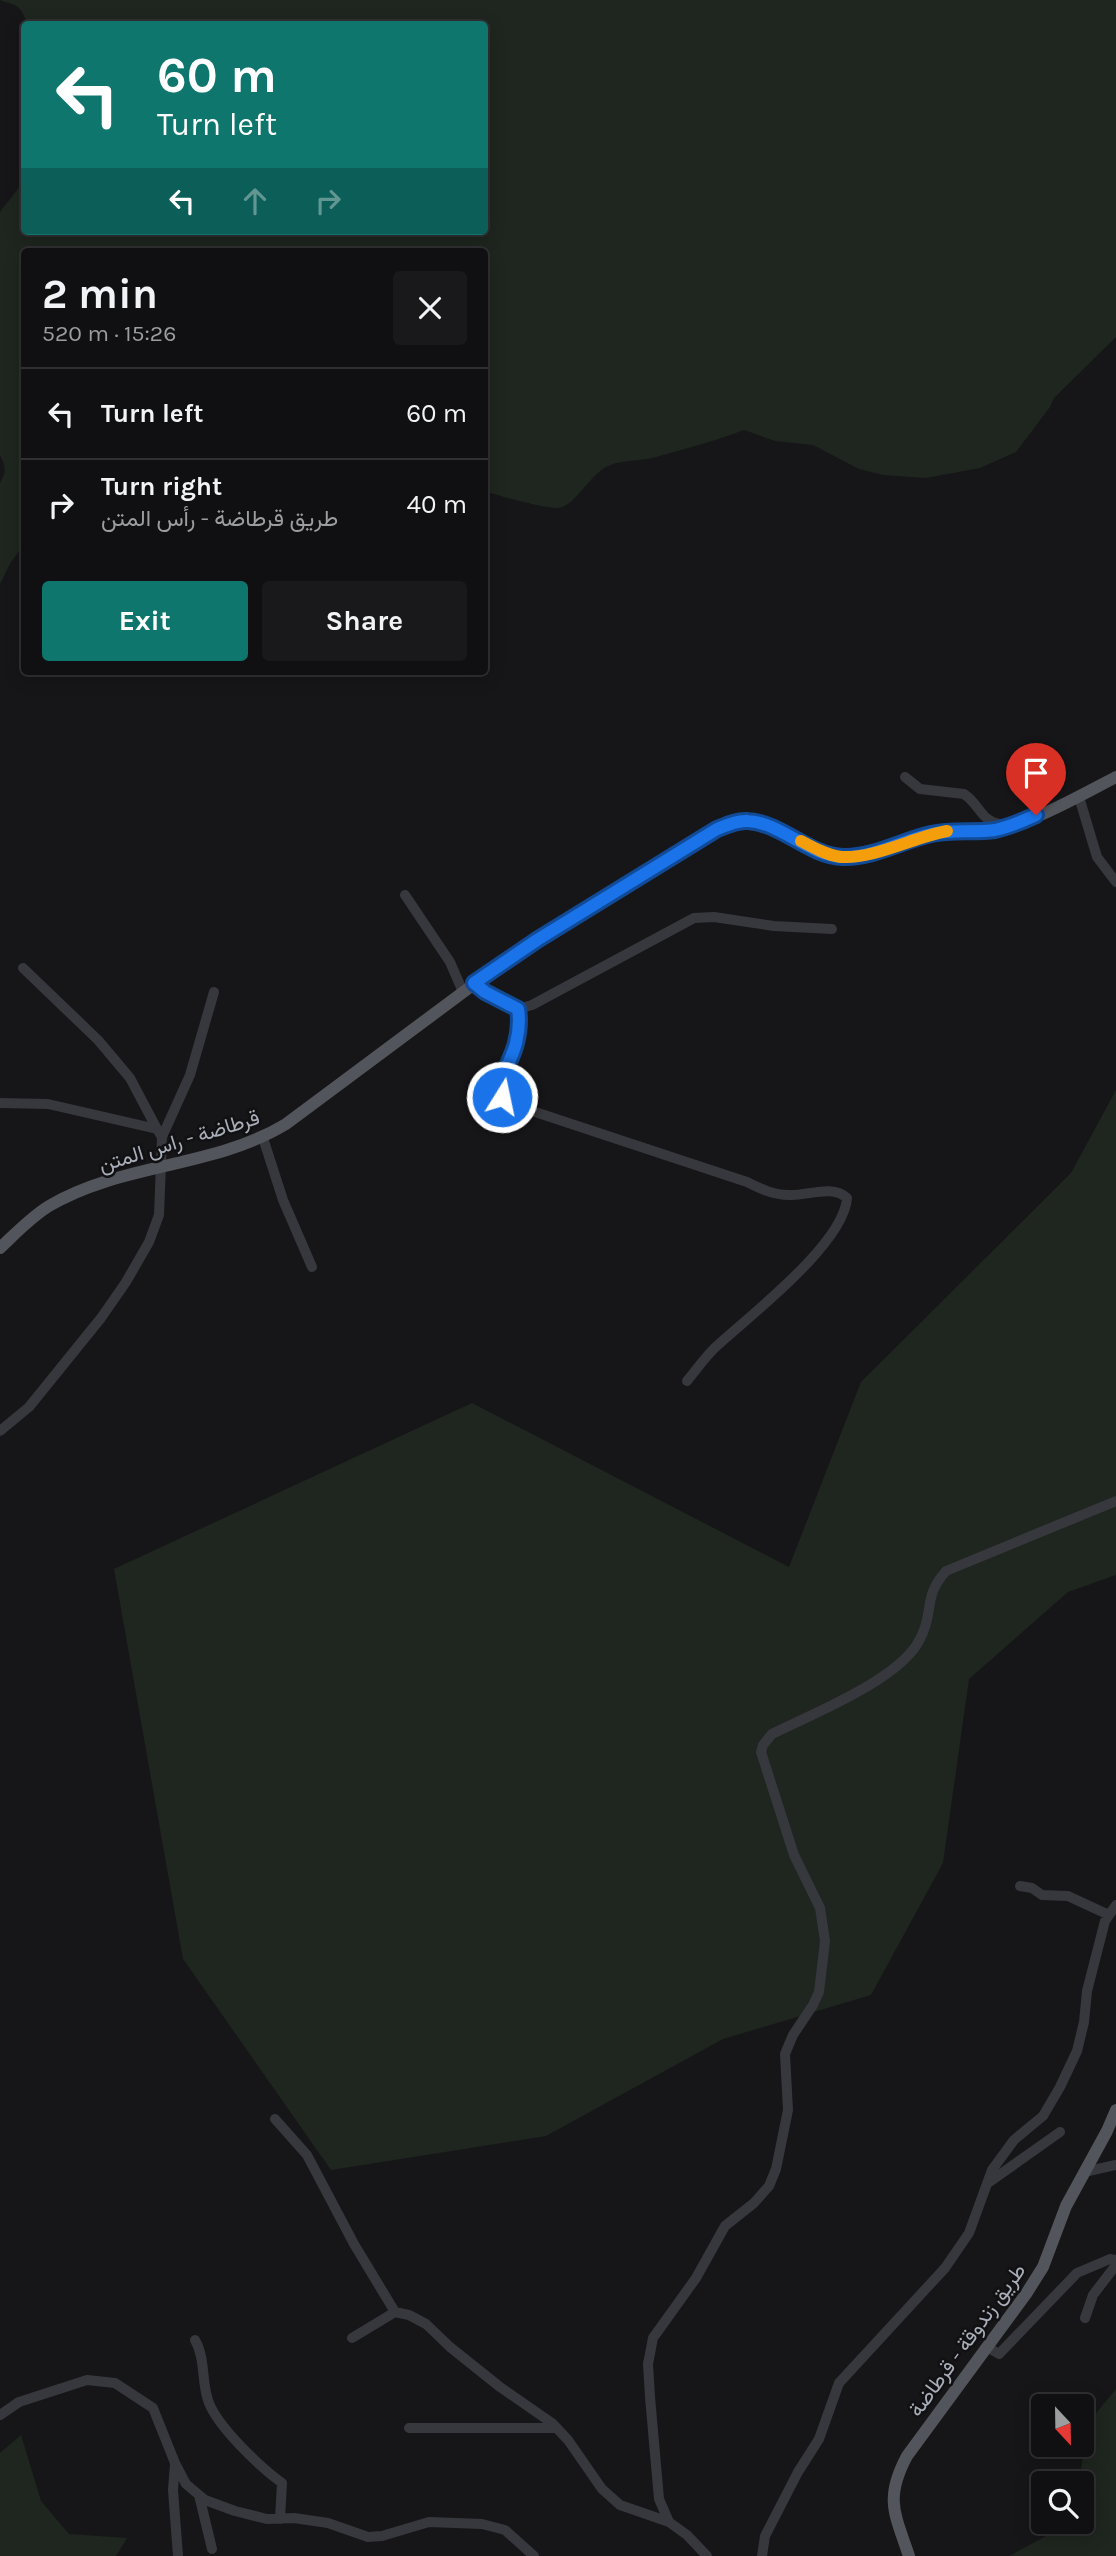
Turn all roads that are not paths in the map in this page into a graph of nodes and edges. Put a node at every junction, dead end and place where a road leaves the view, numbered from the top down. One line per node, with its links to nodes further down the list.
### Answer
1 (905, 777): 4 (street)
2 (1116, 777): 3 (main road, قرطاضة - راس المتن)
3 (1079, 797): 4 (main road, قرطاضة - راس المتن); 5 (street)
4 (1014, 824): 9 (main road, قرطاضة - راس المتن)
5 (1116, 882)
6 (405, 895): 11 (street)
7 (832, 929): 12 (street)
8 (23, 968): 14 (street)
9 (474, 983): 11 (main road, قرطاضة - راس المتن); 12 (street)
10 (214, 992): 14 (street)
11 (463, 992): 15 (main road, قرطاضة - راس المتن)
12 (518, 1009): 19 (street)
13 (0, 1104): 14 (street)
14 (160, 1133): 16 (street)
15 (264, 1138): 16 (main road, قرطاضة - راس المتن); 18 (street)
16 (159, 1167): 17 (main road, قرطاضة - راس المتن); 20 (street)
17 (0, 1248)
18 (312, 1267)
19 (687, 1381)
20 (0, 1431)
21 (1116, 1501): 44 (street)
22 (1020, 1886): 24 (street)
23 (1116, 1905): 24 (street)
24 (1109, 1915): 30 (street)
25 (1116, 2110): 29 (main road, طريق زندوقة - قرطاضة)
26 (275, 2119): 33 (street)
27 (1060, 2132): 30 (street)
28 (1116, 2165): 29 (street)
29 (1084, 2172): 37 (main road, طريق زندوقة - قرطاضة)
30 (987, 2183): 49 (street)
31 (1116, 2259): 37 (street)
32 (1116, 2265): 34 (street)
33 (396, 2312): 35 (street); 40 (street)
34 (1084, 2318)
35 (352, 2338)
36 (195, 2340): 43 (street)
37 (988, 2347): 50 (main road, طريق زندوقة - قرطاضة)
38 (0, 2415): 41 (street)
39 (409, 2427): 40 (street)
40 (557, 2428): 44 (street)
41 (175, 2463): 42 (street); 46 (street)
42 (198, 2495): 43 (street); 45 (street)
43 (280, 2519): 47 (street)
44 (669, 2522): 48 (street)
45 (212, 2549)
46 (178, 2556)
47 (534, 2556)
48 (707, 2556)
49 (762, 2556)
50 (909, 2556)

